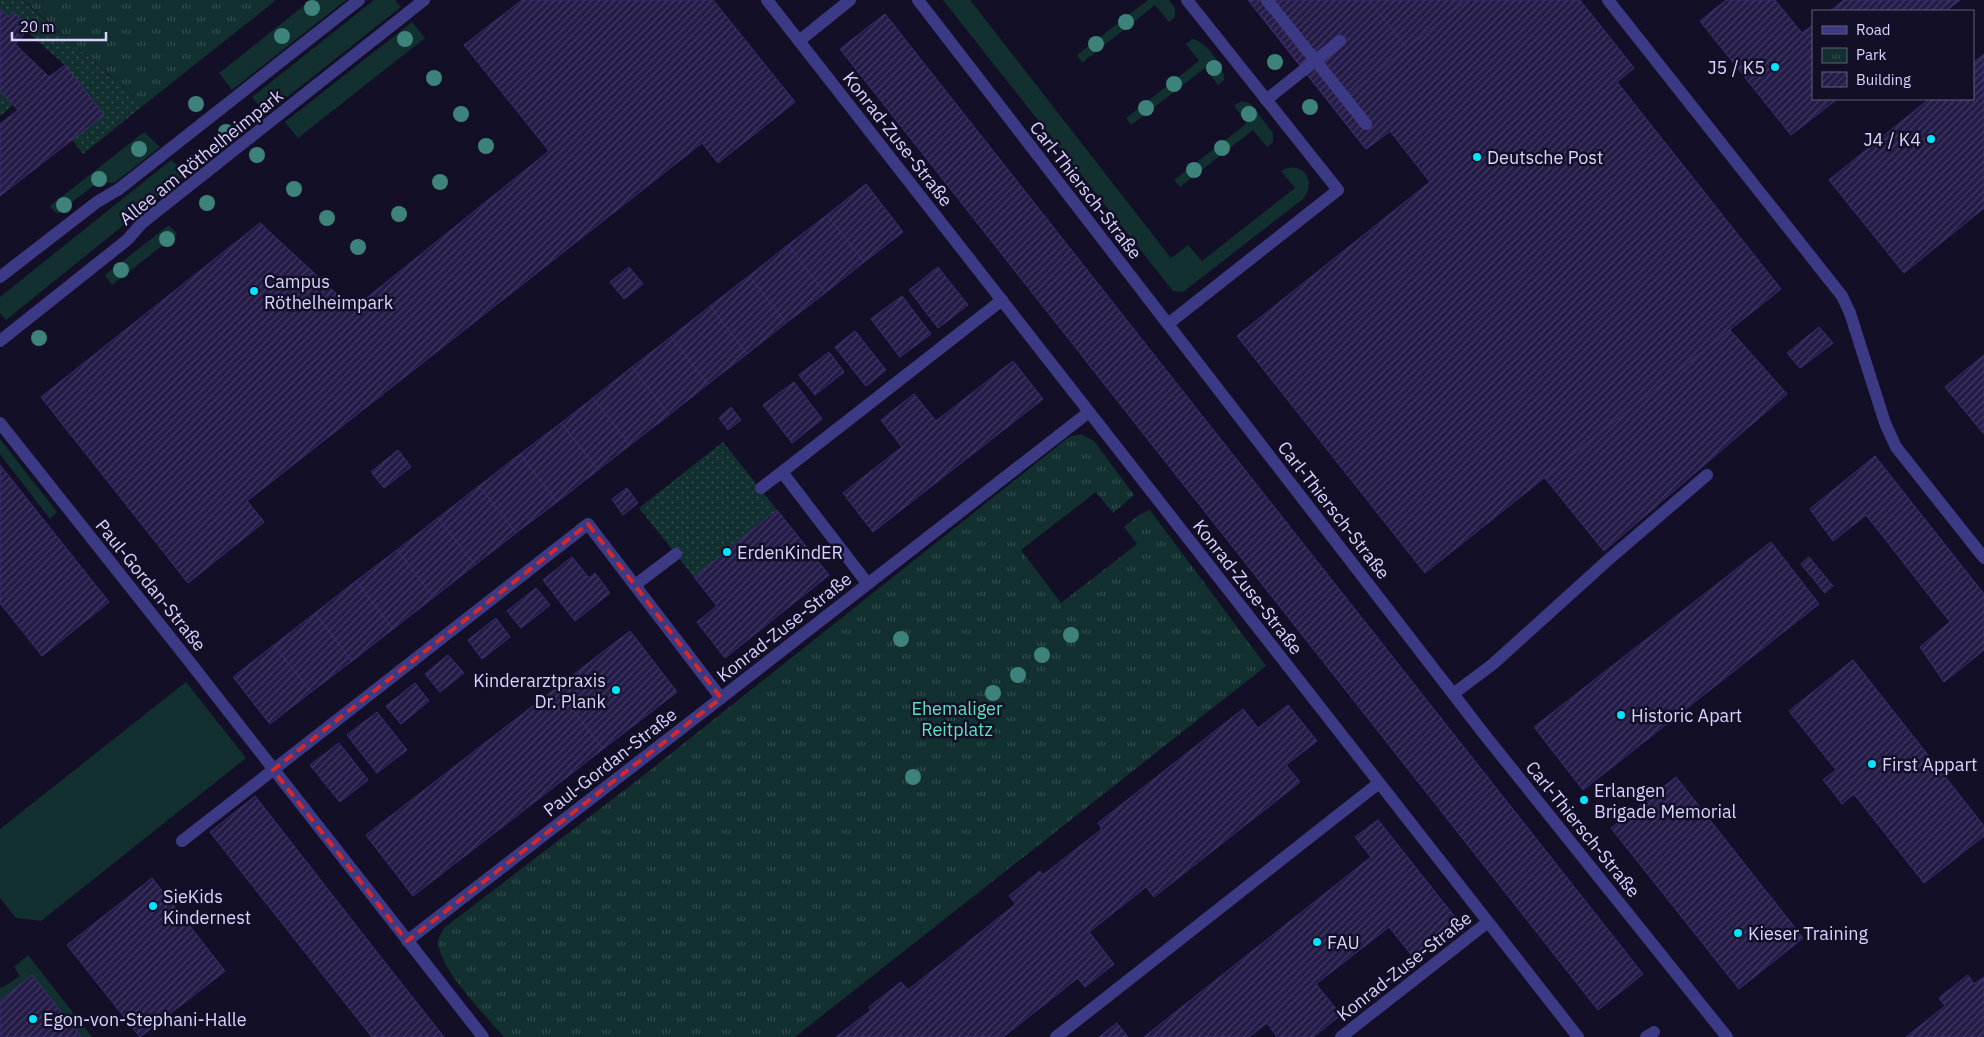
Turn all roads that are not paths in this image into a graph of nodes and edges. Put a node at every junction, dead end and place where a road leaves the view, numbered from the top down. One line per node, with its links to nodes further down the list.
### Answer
1 (359, 0): 13 (street, Allee am Röthelheimpark)
2 (424, 0): 16 (street, Allee am Röthelheimpark)
3 (767, 0): 9 (street, Konrad-Zuse-Straße)
4 (850, 0): 9 (street)
5 (918, 0): 15 (street, Carl-Thiersch-Straße)
6 (1187, 0): 11 (street)
7 (1268, 0): 12 (street)
8 (1608, 0): 23 (street)
9 (799, 41): 14 (street, Konrad-Zuse-Straße)
10 (1340, 41): 11 (street)
11 (1266, 100): 15 (street)
12 (1366, 124)
13 (0, 277)
14 (1002, 300): 17 (street, Konrad-Zuse-Straße); 19 (street)
15 (1168, 324): 26 (street, Carl-Thiersch-Straße)
16 (0, 342)
17 (1089, 412): 24 (street, Konrad-Zuse-Straße); 29 (street, Konrad-Zuse-Straße)
18 (0, 423): 28 (street, Paul-Gordan-Straße)
19 (782, 472): 21 (street); 24 (street, Konrad-Zuse-Straße)
20 (1707, 475): 26 (street)
21 (761, 488)
22 (676, 554): 25 (street)
23 (1984, 558)
24 (867, 584): 27 (street, Konrad-Zuse-Straße)
25 (635, 586): 27 (street); 28 (street)
26 (1454, 694): 37 (street, Carl-Thiersch-Straße)
27 (721, 698): 32 (street, Paul-Gordan-Straße)
28 (273, 770): 30 (street); 32 (street, Paul-Gordan-Straße)
29 (1379, 783): 31 (street, Konrad-Zuse-Straße); 34 (street)
30 (182, 841)
31 (1488, 922): 35 (street, Konrad-Zuse-Straße); 36 (street, Konrad-Zuse-Straße)
32 (407, 941): 33 (street, Paul-Gordan-Straße)
33 (483, 1037)
34 (1056, 1037)
35 (1341, 1037)
36 (1578, 1037)
37 (1727, 1037)

